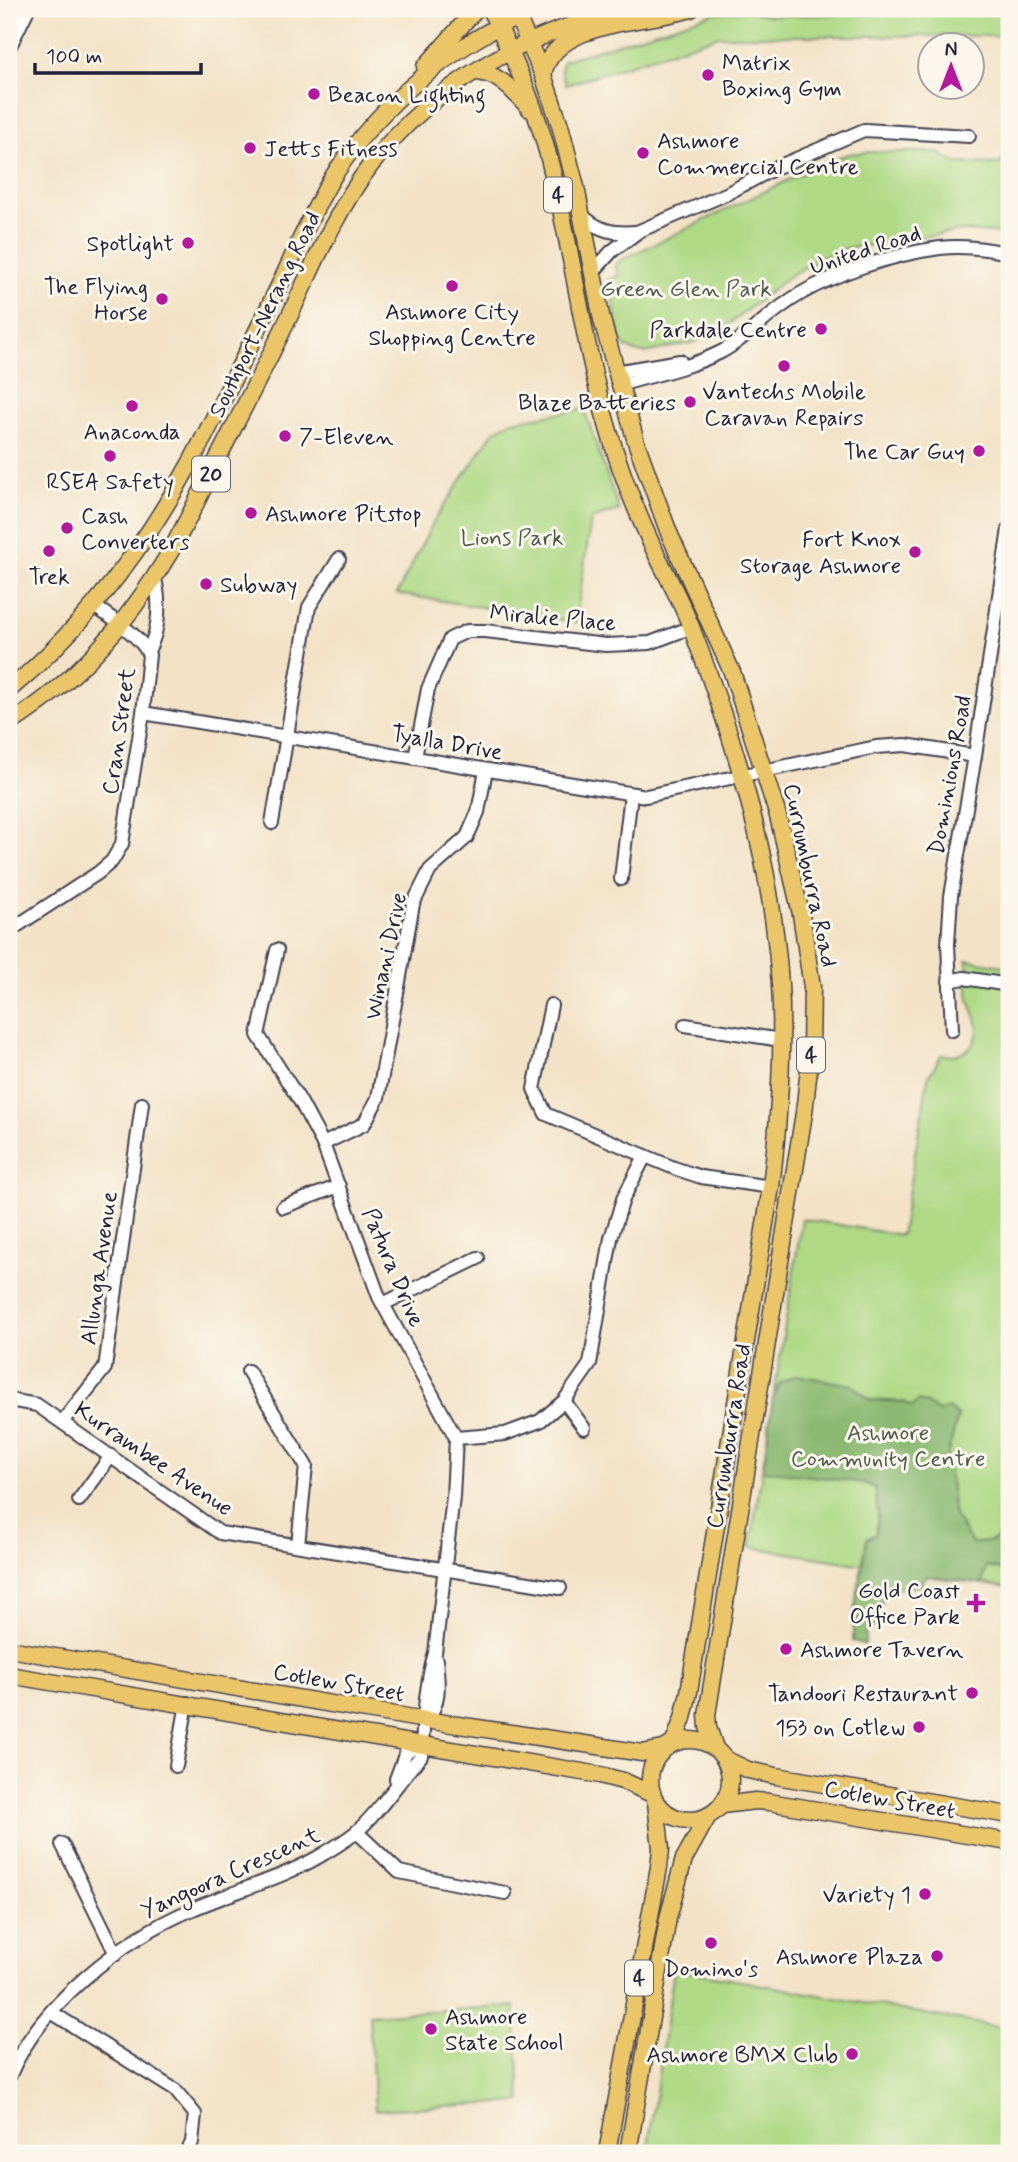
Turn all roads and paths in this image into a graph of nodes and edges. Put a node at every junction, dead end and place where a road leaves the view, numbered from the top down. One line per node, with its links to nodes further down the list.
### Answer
1 (12, 9): 9 (street)
2 (28, 9): 12 (street)
3 (476, 9): 16 (main road)
4 (490, 9): 10 (main road, 4)
5 (535, 9): 8 (main road, Southport-Nerang Road / 20)
6 (633, 9): 11 (main road, Southport-Nerang Road / 20)
7 (691, 9): 15 (main road)
8 (516, 13): 10 (main road, Southport-Nerang Road / 20); 11 (main road, 4)
9 (9, 16)
10 (498, 26): 13 (main road, 4); 16 (main road, Southport-Nerang Road / 20)
11 (530, 42): 13 (main road, Southport-Nerang Road / 20); 15 (main road, Currumburra Road / 4)
12 (9, 48)
13 (510, 51): 14 (main road, Southport-Nerang Road / 20); 17 (main road, Currumburra Road / 4)
14 (474, 72): 17 (main road); 20 (main road, Southport-Nerang Road / 20)
15 (544, 75): 21 (main road, Currumburra Road / 4)
16 (412, 86): 19 (main road, Southport-Nerang Road / 20)
17 (534, 113): 26 (main road, Currumburra Road / 4)
18 (969, 136): 22 (street)
19 (335, 173): 20 (main road); 30 (main road, Southport-Nerang Road / 20)
20 (355, 186): 29 (main road, Southport-Nerang Road / 20)
21 (582, 215): 22 (street); 24 (main road, Currumburra Road / 4)
22 (639, 231): 24 (street)
23 (1009, 253): 25 (street, United Road)
24 (592, 273): 25 (main road, Currumburra Road / 4)
25 (617, 379): 26 (main road); 41 (main road, Currumburra Road / 4)
26 (596, 387): 32 (main road, Currumburra Road / 4)
27 (1009, 529): 38 (street, Dominions Road)
28 (339, 559): 37 (street)
29 (154, 576): 31 (main road, Southport-Nerang Road / 20); 33 (street)
30 (94, 606): 31 (street, Cran Street); 34 (main road, Southport-Nerang Road / 20)
31 (121, 625): 33 (street, Cran Street); 36 (main road, Southport-Nerang Road / 20)
32 (692, 627): 39 (street, Miralie Place); 42 (main road, Currumburra Road / 4)
33 (148, 651): 35 (street, Cran Street)
34 (9, 690)
35 (143, 713): 37 (street, Tyalla Drive); 46 (street, Cran Street)
36 (9, 724)
37 (287, 737): 39 (street, Tyalla Drive); 44 (street)
38 (975, 756): 41 (street, Tyalla Drive); 48 (street, Dominions Road)
39 (415, 758): 40 (street, Tyalla Drive)
40 (486, 770): 43 (street, Tyalla Drive); 56 (street, Winani Drive)
41 (765, 772): 42 (street, Tyalla Drive); 55 (main road, Currumburra Road / 4)
42 (743, 777): 43 (street, Tyalla Drive); 53 (main road, Currumburra Road / 4)
43 (631, 794): 45 (street)
44 (272, 823)
45 (621, 879)
46 (9, 931)
47 (277, 950): 56 (street, Patura Drive)
48 (949, 981): 49 (street); 52 (street, Dominions Road)
49 (1009, 985)
50 (551, 1005): 57 (street)
51 (685, 1025): 53 (street)
52 (952, 1030)
53 (781, 1040): 59 (main road, Currumburra Road / 4)
54 (142, 1104): 66 (street, Allunga Avenue)
55 (804, 1113): 59 (main road); 80 (main road, Currumburra Road / 4)
56 (323, 1144): 58 (street, Patura Drive)
57 (645, 1156): 59 (street); 65 (street)
58 (338, 1186): 60 (street); 62 (street, Patura Drive)
59 (771, 1187): 79 (main road, Currumburra Road / 4)
60 (283, 1207)
61 (478, 1258): 62 (street)
62 (383, 1304): 68 (street, Patura Drive)
63 (248, 1371): 71 (street)
64 (9, 1400): 66 (street, Kurrambee Avenue)
65 (564, 1401): 67 (street); 68 (street)
66 (62, 1422): 69 (street, Kurrambee Avenue)
67 (584, 1427)
68 (456, 1438): 72 (street)
69 (111, 1456): 70 (street); 71 (street, Kurrambee Avenue)
70 (79, 1500)
71 (298, 1545): 72 (street, Kurrambee Avenue)
72 (444, 1569): 73 (street, Kurrambee Avenue); 77 (street)
73 (560, 1588)
74 (9, 1649): 77 (main road, Cotlew Street)
75 (9, 1675): 76 (main road, Cotlew Street)
76 (187, 1703): 78 (main road, Cotlew Street); 81 (street)
77 (425, 1720): 78 (street); 79 (main road, Cotlew Street)
78 (420, 1744): 82 (main road, Cotlew Street); 86 (street, Yangoora Crescent)
79 (668, 1746): 80 (main road); 82 (main road, 4)
80 (720, 1753): 83 (main road, 4); 84 (main road, Cotlew Street)
81 (176, 1766)
82 (654, 1798): 85 (main road); 94 (main road, 4)
83 (722, 1805): 85 (main road, 4); 87 (main road, Cotlew Street)
84 (1009, 1815)
85 (708, 1816): 95 (main road, 4)
86 (357, 1832): 89 (street); 90 (street, Yangoora Crescent)
87 (1009, 1842)
88 (62, 1844): 90 (street)
89 (505, 1893)
90 (116, 1954): 91 (street, Yangoora Crescent)
91 (51, 2012): 92 (street, Yangoora Crescent); 93 (street)
92 (9, 2077)
93 (187, 2153)
94 (607, 2153)
95 (628, 2153)

